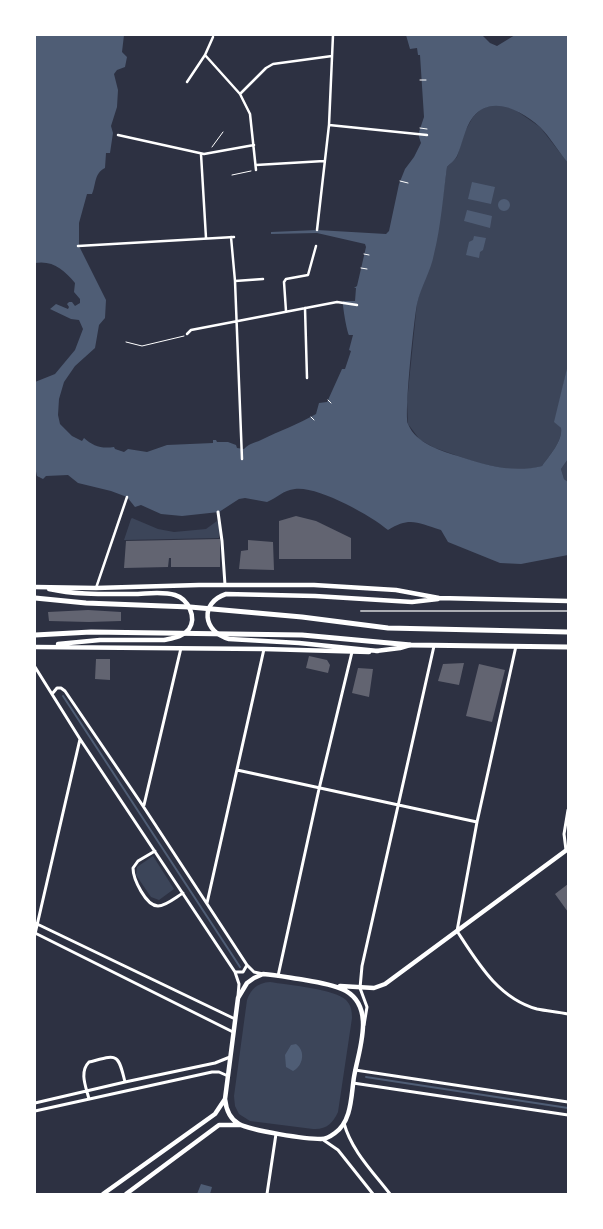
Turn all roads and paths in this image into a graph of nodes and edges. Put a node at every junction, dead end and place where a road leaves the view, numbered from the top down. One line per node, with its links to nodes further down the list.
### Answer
1 (333, 35): 4 (street)
2 (213, 37): 3 (street)
3 (205, 55): 7 (street); 8 (street)
4 (332, 56): 8 (street); 9 (street)
5 (420, 80): 6 (path)
6 (426, 80)
7 (187, 82)
8 (240, 94): 15 (street)
9 (329, 125): 14 (street); 18 (street)
10 (420, 128): 11 (path)
11 (427, 129)
12 (223, 132): 17 (path)
13 (118, 135): 16 (street)
14 (427, 135)
15 (254, 145): 17 (street); 19 (street)
16 (201, 154): 17 (street); 25 (street)
17 (207, 154)
18 (325, 162): 19 (street); 24 (street)
19 (256, 165): 20 (street)
20 (256, 170): 21 (path)
21 (232, 175)
22 (400, 181): 23 (path)
23 (408, 183)
24 (317, 230)
25 (206, 238): 26 (street); 33 (street)
26 (78, 246)
27 (316, 246): 36 (street)
28 (364, 254): 29 (path)
29 (368, 255)
30 (361, 268): 31 (path)
31 (367, 269)
32 (263, 279): 33 (street)
33 (235, 281): 37 (street)
34 (357, 305): 35 (street)
35 (305, 308): 36 (street); 40 (street)
36 (286, 311): 37 (street)
37 (237, 322): 38 (street); 45 (street)
38 (186, 334): 39 (path)
39 (126, 342)
40 (307, 378)
41 (328, 400): 42 (path)
42 (331, 404)
43 (311, 417): 44 (path)
44 (314, 420)
45 (242, 459)
46 (127, 497): 50 (street)
47 (218, 512): 48 (street)
48 (225, 585): 50 (main road); 52 (main road)
49 (36, 587): 50 (main road); 60 (main road)
50 (96, 588)
51 (35, 598): 54 (highway)
52 (439, 598): 53 (main road); 64 (main road)
53 (568, 601)
54 (568, 632)
55 (35, 635): 56 (highway)
56 (411, 645): 58 (highway); 64 (main road)
57 (35, 646): 60 (main road)
58 (434, 646): 59 (highway); 72 (street)
59 (516, 646): 62 (highway); 74 (street)
60 (42, 647): 61 (main road)
61 (181, 648): 63 (main road); 71 (street)
62 (568, 648)
63 (264, 649): 65 (main road); 69 (street)
64 (378, 651): 65 (main road)
65 (352, 652): 70 (street)
66 (35, 667): 67 (street)
67 (52, 694): 68 (street); 71 (street)
68 (80, 739): 78 (street); 81 (street)
69 (238, 770): 70 (street); 80 (street)
70 (319, 789): 72 (street); 87 (street)
71 (143, 806): 80 (street)
72 (399, 806): 74 (street); 89 (street)
73 (568, 810): 75 (street)
74 (477, 822): 82 (street)
75 (565, 828): 76 (street); 77 (street)
76 (568, 832)
77 (567, 849): 82 (main road)
78 (155, 851): 79 (street); 79 (street)
79 (183, 893): 85 (street)
80 (207, 903): 84 (street)
81 (36, 923): 83 (street); 92 (street)
82 (457, 931): 89 (main road); 91 (street)
83 (35, 933): 94 (street)
84 (247, 965): 85 (street); 86 (street)
85 (235, 972): 90 (street)
86 (264, 974): 87 (main road); 90 (main road)
87 (278, 976): 88 (main road)
88 (336, 986): 89 (main road); 93 (main road)
89 (360, 988): 93 (street)
90 (238, 998): 92 (main road)
91 (568, 1014)
92 (236, 1020): 94 (main road)
93 (363, 1031): 96 (main road)
94 (234, 1032): 95 (main road)
95 (231, 1056): 97 (main road); 98 (street)
96 (355, 1070): 99 (main road); 103 (street)
97 (228, 1076): 101 (street); 102 (main road)
98 (124, 1082): 100 (street); 100 (street)
99 (353, 1083): 106 (street); 107 (main road)
100 (87, 1090): 101 (street); 104 (street)
101 (89, 1099): 105 (street)
102 (225, 1099): 108 (main road); 111 (main road)
103 (568, 1102)
104 (35, 1103)
105 (35, 1111)
106 (568, 1115)
107 (344, 1123): 110 (main road); 115 (street)
108 (240, 1125): 109 (main road); 112 (main road)
109 (276, 1133): 110 (main road); 113 (street)
110 (322, 1139): 114 (street)
111 (105, 1194)
112 (126, 1194)
113 (267, 1194)
114 (373, 1194)
115 (390, 1194)

